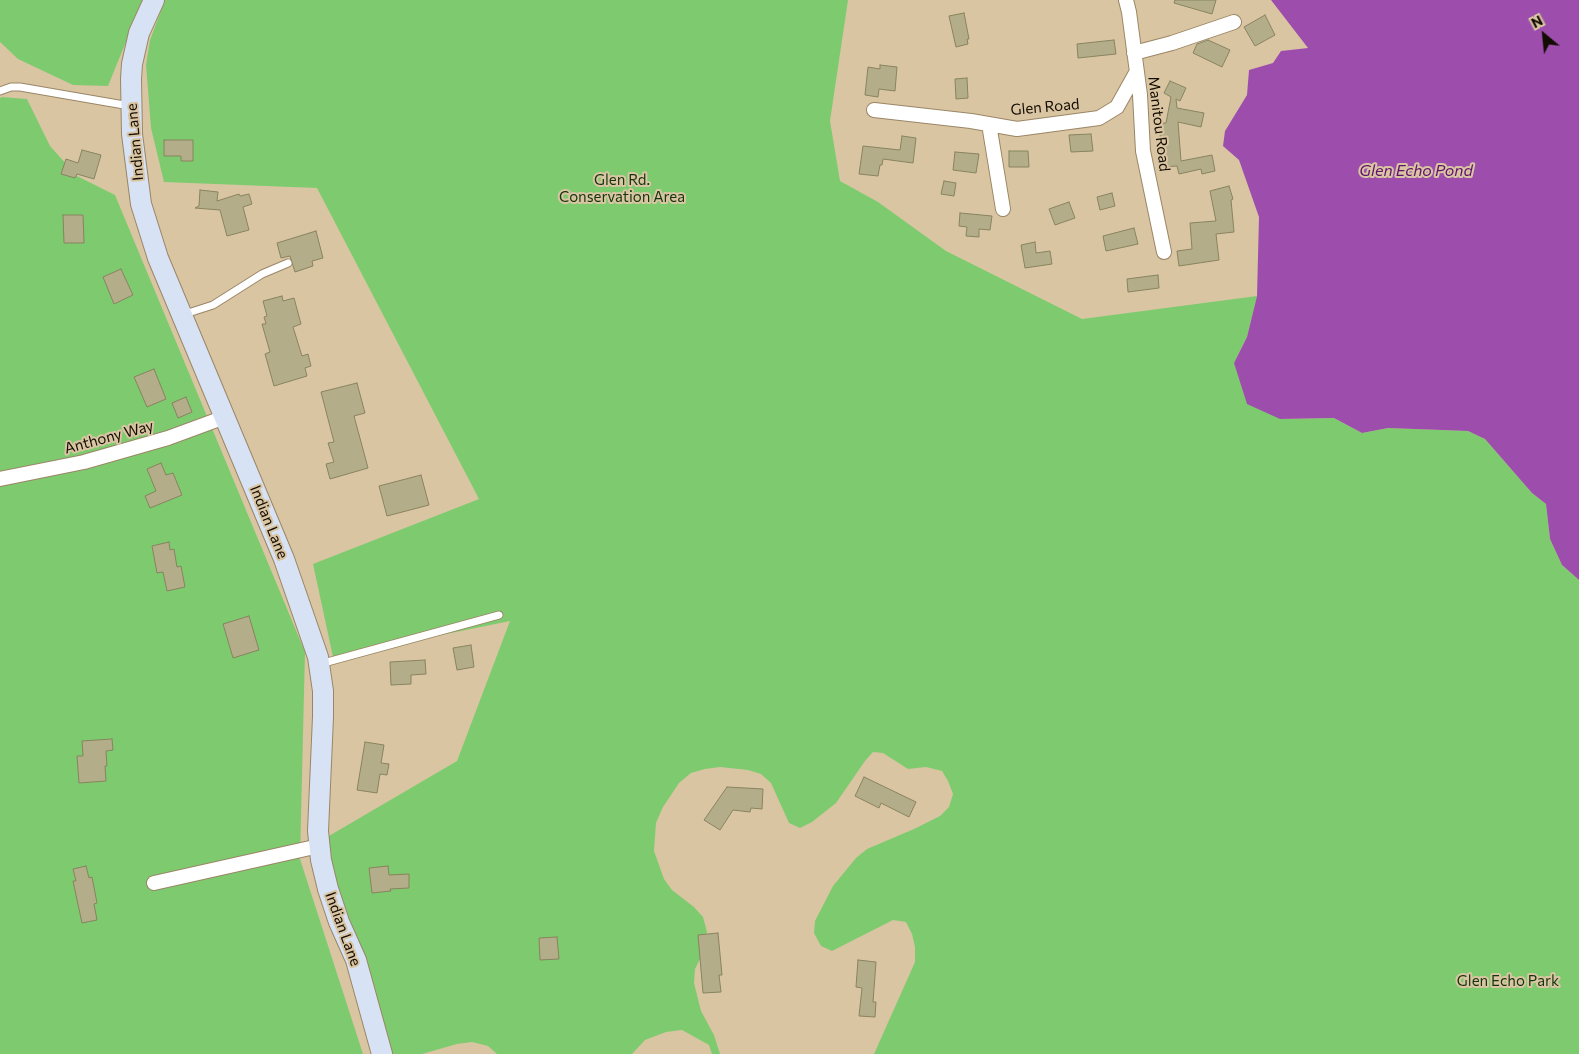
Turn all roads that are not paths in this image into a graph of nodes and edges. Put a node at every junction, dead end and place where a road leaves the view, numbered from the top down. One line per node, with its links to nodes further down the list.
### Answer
1 (154, 0): 7 (street, Indian Lane)
2 (1126, 0): 4 (street, Manitou Road)
3 (1234, 22): 4 (street)
4 (1134, 52): 5 (street, Manitou Road)
5 (1136, 73): 9 (street, Glen Road); 11 (street, Manitou Road)
6 (0, 91): 7 (lane)
7 (131, 106): 13 (street, Indian Lane)
8 (874, 110): 9 (street, Glen Road)
9 (989, 124): 10 (street)
10 (1003, 209)
11 (1164, 252)
12 (288, 263): 13 (lane)
13 (182, 315): 14 (street, Indian Lane)
14 (225, 417): 15 (street, Anthony Way); 17 (street, Indian Lane)
15 (0, 479)
16 (499, 615): 17 (lane)
17 (320, 664): 18 (street, Indian Lane)
18 (319, 846): 19 (street); 20 (street, Indian Lane)
19 (154, 883)
20 (382, 1054)

